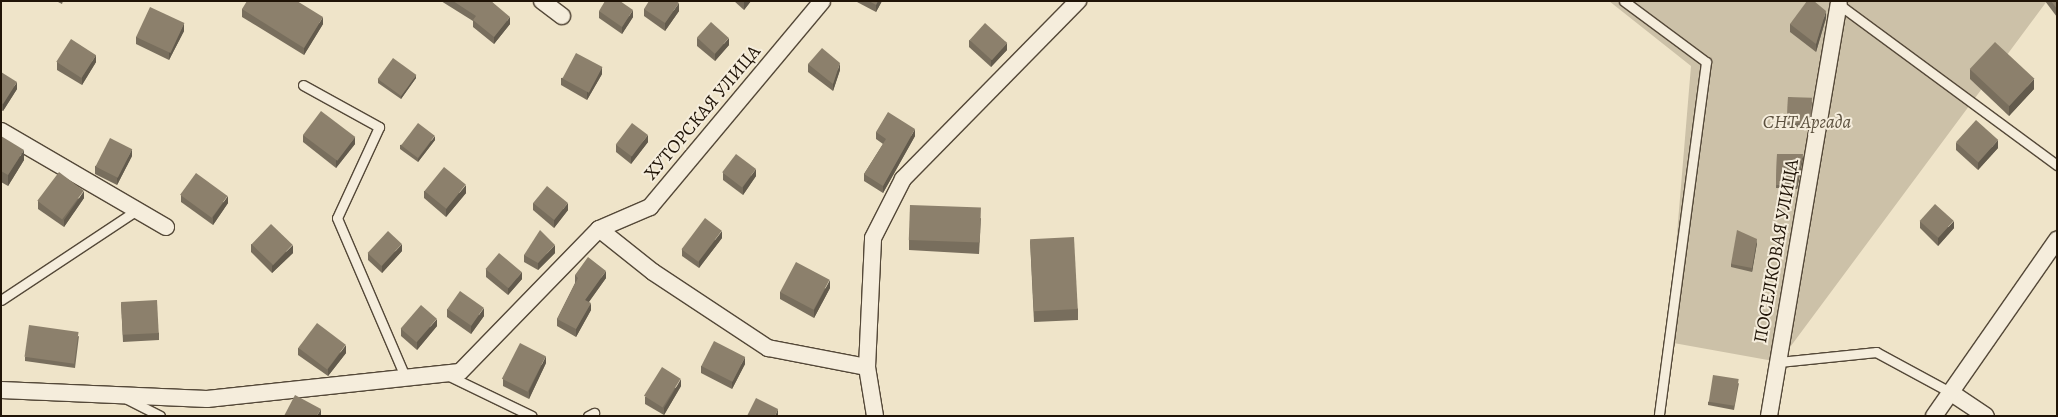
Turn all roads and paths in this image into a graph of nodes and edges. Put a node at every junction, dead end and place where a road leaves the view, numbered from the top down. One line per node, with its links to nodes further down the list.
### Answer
1 (542, 1): 6 (street)
2 (822, 1): 12 (street, ХУТОРСКАЯ УЛИЦА)
3 (1078, 1): 16 (street)
4 (1624, 1): 25 (lane)
5 (1837, 3): 9 (lane); 15 (street, ПОСЕЛКОВАЯ УЛИЦА)
6 (562, 16)
7 (303, 85): 18 (lane)
8 (1, 131): 10 (street)
9 (2057, 165)
10 (137, 210): 11 (street); 14 (lane)
11 (166, 227)
12 (599, 229): 16 (street); 17 (street)
13 (2057, 240): 20 (street)
14 (1, 300)
15 (1779, 362): 20 (lane); 26 (street, ПОСЕЛКОВАЯ УЛИЦА)
16 (867, 367): 24 (street)
17 (445, 374): 18 (street); 23 (lane)
18 (406, 379): 21 (street)
19 (1, 390): 21 (street)
20 (1950, 392): 27 (street); 28 (street)
21 (121, 396): 22 (lane)
22 (160, 416)
23 (532, 416)
24 (875, 416)
25 (1659, 416)
26 (1769, 416)
27 (1934, 416)
28 (1986, 416)

